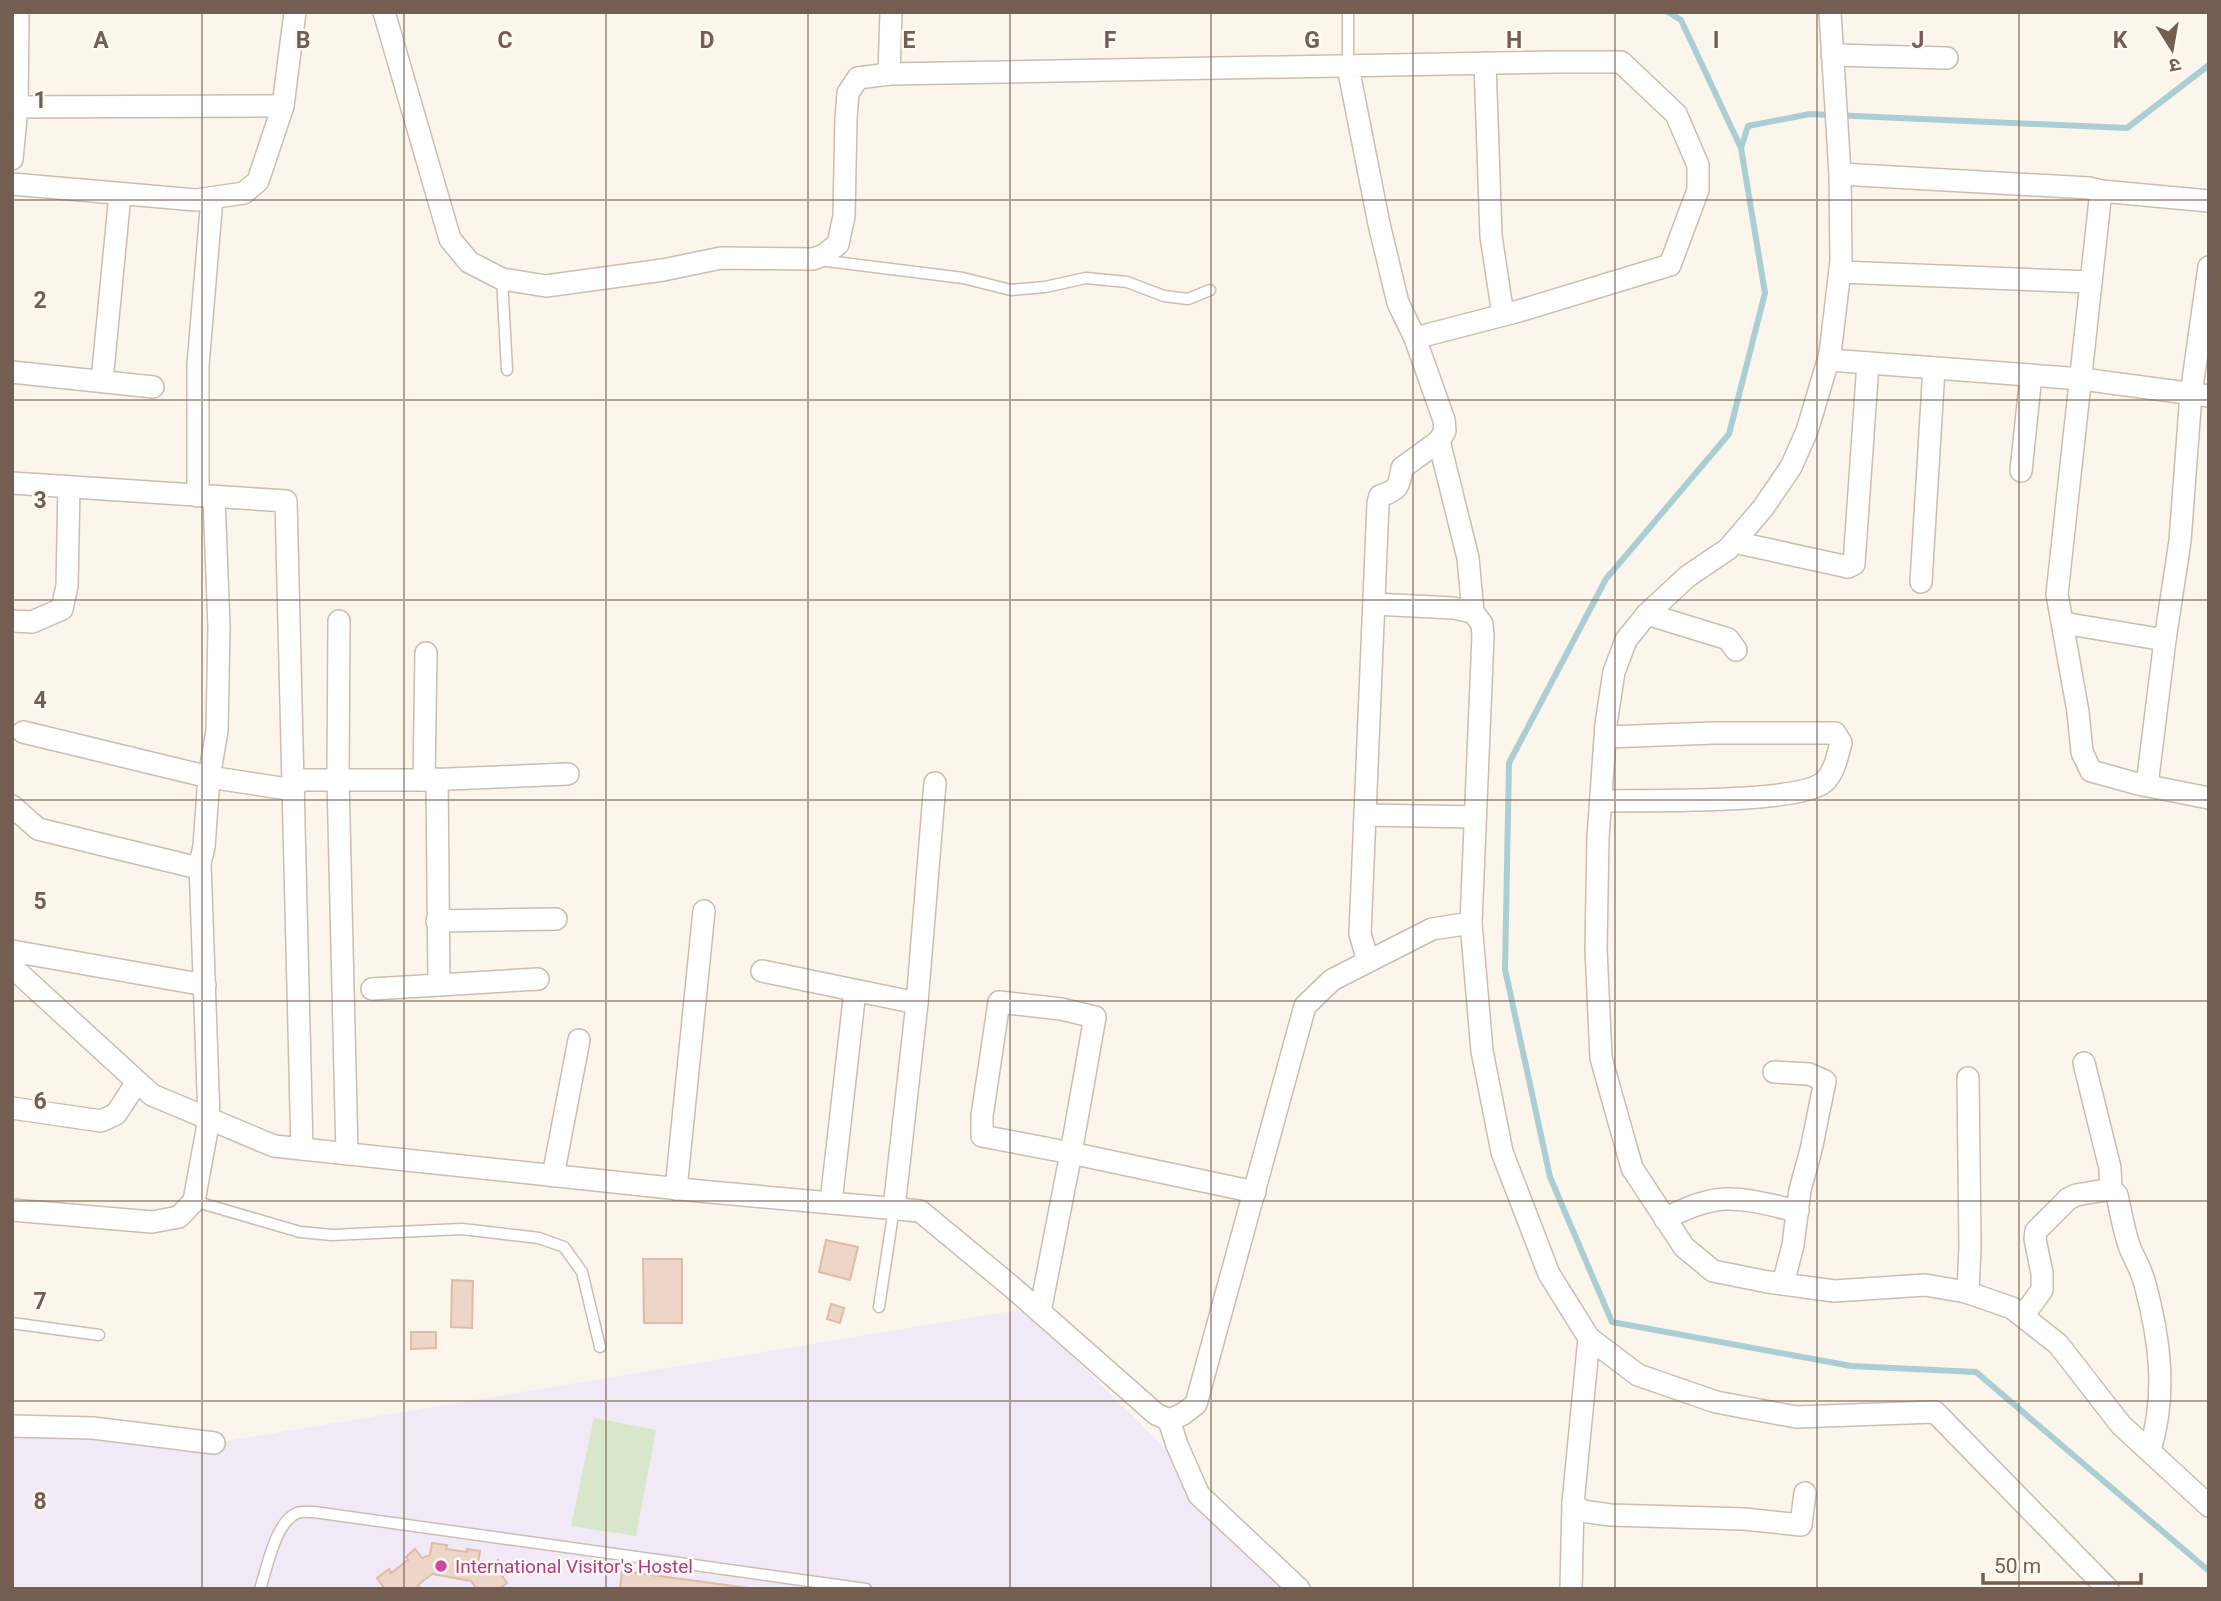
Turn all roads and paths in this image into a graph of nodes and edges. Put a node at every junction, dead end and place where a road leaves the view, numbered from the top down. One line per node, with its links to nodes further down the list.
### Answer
1 (18, 12): 13 (street)
2 (295, 12): 12 (street)
3 (384, 12): 24 (street)
4 (891, 12): 11 (street)
5 (1348, 12): 10 (lane)
6 (1830, 12): 7 (street)
7 (1832, 55): 8 (street); 15 (street)
8 (1947, 58)
9 (1485, 63): 10 (street); 27 (street); 27 (street)
10 (1348, 67): 11 (street); 28 (street)
11 (889, 74): 21 (street)
12 (283, 106): 13 (street); 19 (street)
13 (15, 107): 14 (street)
14 (12, 159)
15 (1840, 174): 17 (street); 23 (street)
16 (12, 184): 18 (street)
17 (2101, 191): 20 (street); 25 (street)
18 (120, 194): 19 (street); 36 (street)
19 (212, 198): 43 (street)
20 (2209, 201)
21 (813, 259): 24 (street); 26 (lane)
22 (2209, 267): 38 (street)
23 (1840, 272): 25 (street); 29 (street)
24 (502, 279): 32 (lane)
25 (2091, 282): 35 (street)
26 (1210, 290)
27 (1503, 315): 28 (street)
28 (1415, 338): 39 (street)
29 (1829, 360): 30 (street); 44 (street)
30 (1868, 363): 31 (street); 44 (street)
31 (1934, 368): 34 (street); 45 (street)
32 (507, 370)
33 (12, 372): 36 (street)
34 (2031, 375): 35 (street); 40 (street)
35 (2082, 379): 38 (street); 51 (street)
36 (102, 381): 37 (street)
37 (153, 387)
38 (2200, 395): 52 (street)
39 (1439, 441): 46 (street); 47 (street)
40 (2021, 471)
41 (12, 484): 42 (street)
42 (69, 487): 43 (street); 49 (street)
43 (206, 496): 58 (street); 62 (street)
44 (1734, 542): 48 (street)
45 (1921, 582)
46 (1374, 604): 47 (street); 67 (street)
47 (1473, 611): 68 (street)
48 (1647, 614): 53 (street); 56 (street)
49 (12, 621)
50 (339, 621): 60 (street)
51 (2063, 623): 52 (street); 63 (street)
52 (2165, 640): 63 (street)
53 (1736, 650)
54 (426, 653): 59 (street)
55 (23, 732): 58 (street)
56 (1606, 737): 65 (street); 65 (street)
57 (568, 774): 59 (street)
58 (209, 777): 62 (street); 69 (street)
59 (431, 779): 60 (street); 72 (street)
60 (338, 780): 62 (street); 93 (street)
61 (935, 783): 83 (street)
62 (294, 785): 91 (street)
63 (2147, 785): 64 (street)
64 (2209, 798)
65 (1601, 801): 103 (street)
66 (12, 806): 69 (street)
67 (1365, 815): 68 (street); 75 (street)
68 (1475, 817): 73 (street)
69 (200, 863): 79 (street)
70 (704, 911): 95 (street)
71 (556, 919): 72 (street)
72 (437, 922): 80 (street)
73 (1471, 923): 75 (street); 111 (street)
74 (12, 951): 79 (street)
75 (1368, 961): 97 (street)
76 (12, 967): 88 (street)
77 (762, 971): 82 (street)
78 (538, 979): 80 (street)
79 (205, 985): 90 (street)
80 (439, 985): 81 (street)
81 (372, 989)
82 (855, 990): 83 (street); 99 (street)
83 (917, 1003): 100 (street)
84 (579, 1040): 94 (street)
85 (2084, 1063): 96 (street)
86 (1774, 1072): 102 (street)
87 (1968, 1078): 105 (street)
88 (138, 1082): 89 (street); 90 (street)
89 (12, 1108)
90 (209, 1119): 91 (street); 98 (street)
91 (302, 1149): 93 (street)
92 (1071, 1153): 92 (street); 97 (street); 107 (street)
93 (347, 1154): 94 (street)
94 (553, 1176): 95 (street)
95 (676, 1189): 99 (street)
96 (2111, 1189): 108 (street); 116 (street)
97 (1255, 1192): 113 (street)
98 (194, 1201): 101 (street); 112 (lane)
99 (831, 1202): 100 (street)
100 (894, 1208): 106 (lane); 107 (street)
101 (12, 1210)
102 (1798, 1211): 103 (street); 104 (street)
103 (1665, 1219): 104 (street)
104 (1783, 1284): 105 (street)
105 (1968, 1293): 108 (street)
106 (879, 1307)
107 (1040, 1312): 113 (street)
108 (2023, 1317): 116 (street)
109 (12, 1323): 110 (lane)
110 (99, 1335)
111 (1588, 1338): 118 (street); 124 (street)
112 (600, 1347)
113 (1169, 1420): 122 (street)
114 (12, 1426): 115 (street)
115 (214, 1444)
116 (2150, 1450): 119 (street)
117 (1805, 1493): 118 (street)
118 (1573, 1503): 123 (street)
119 (2209, 1506)
120 (260, 1589): 121 (lane)
121 (866, 1589)
122 (1299, 1589)
123 (1571, 1589)
124 (2108, 1589)

